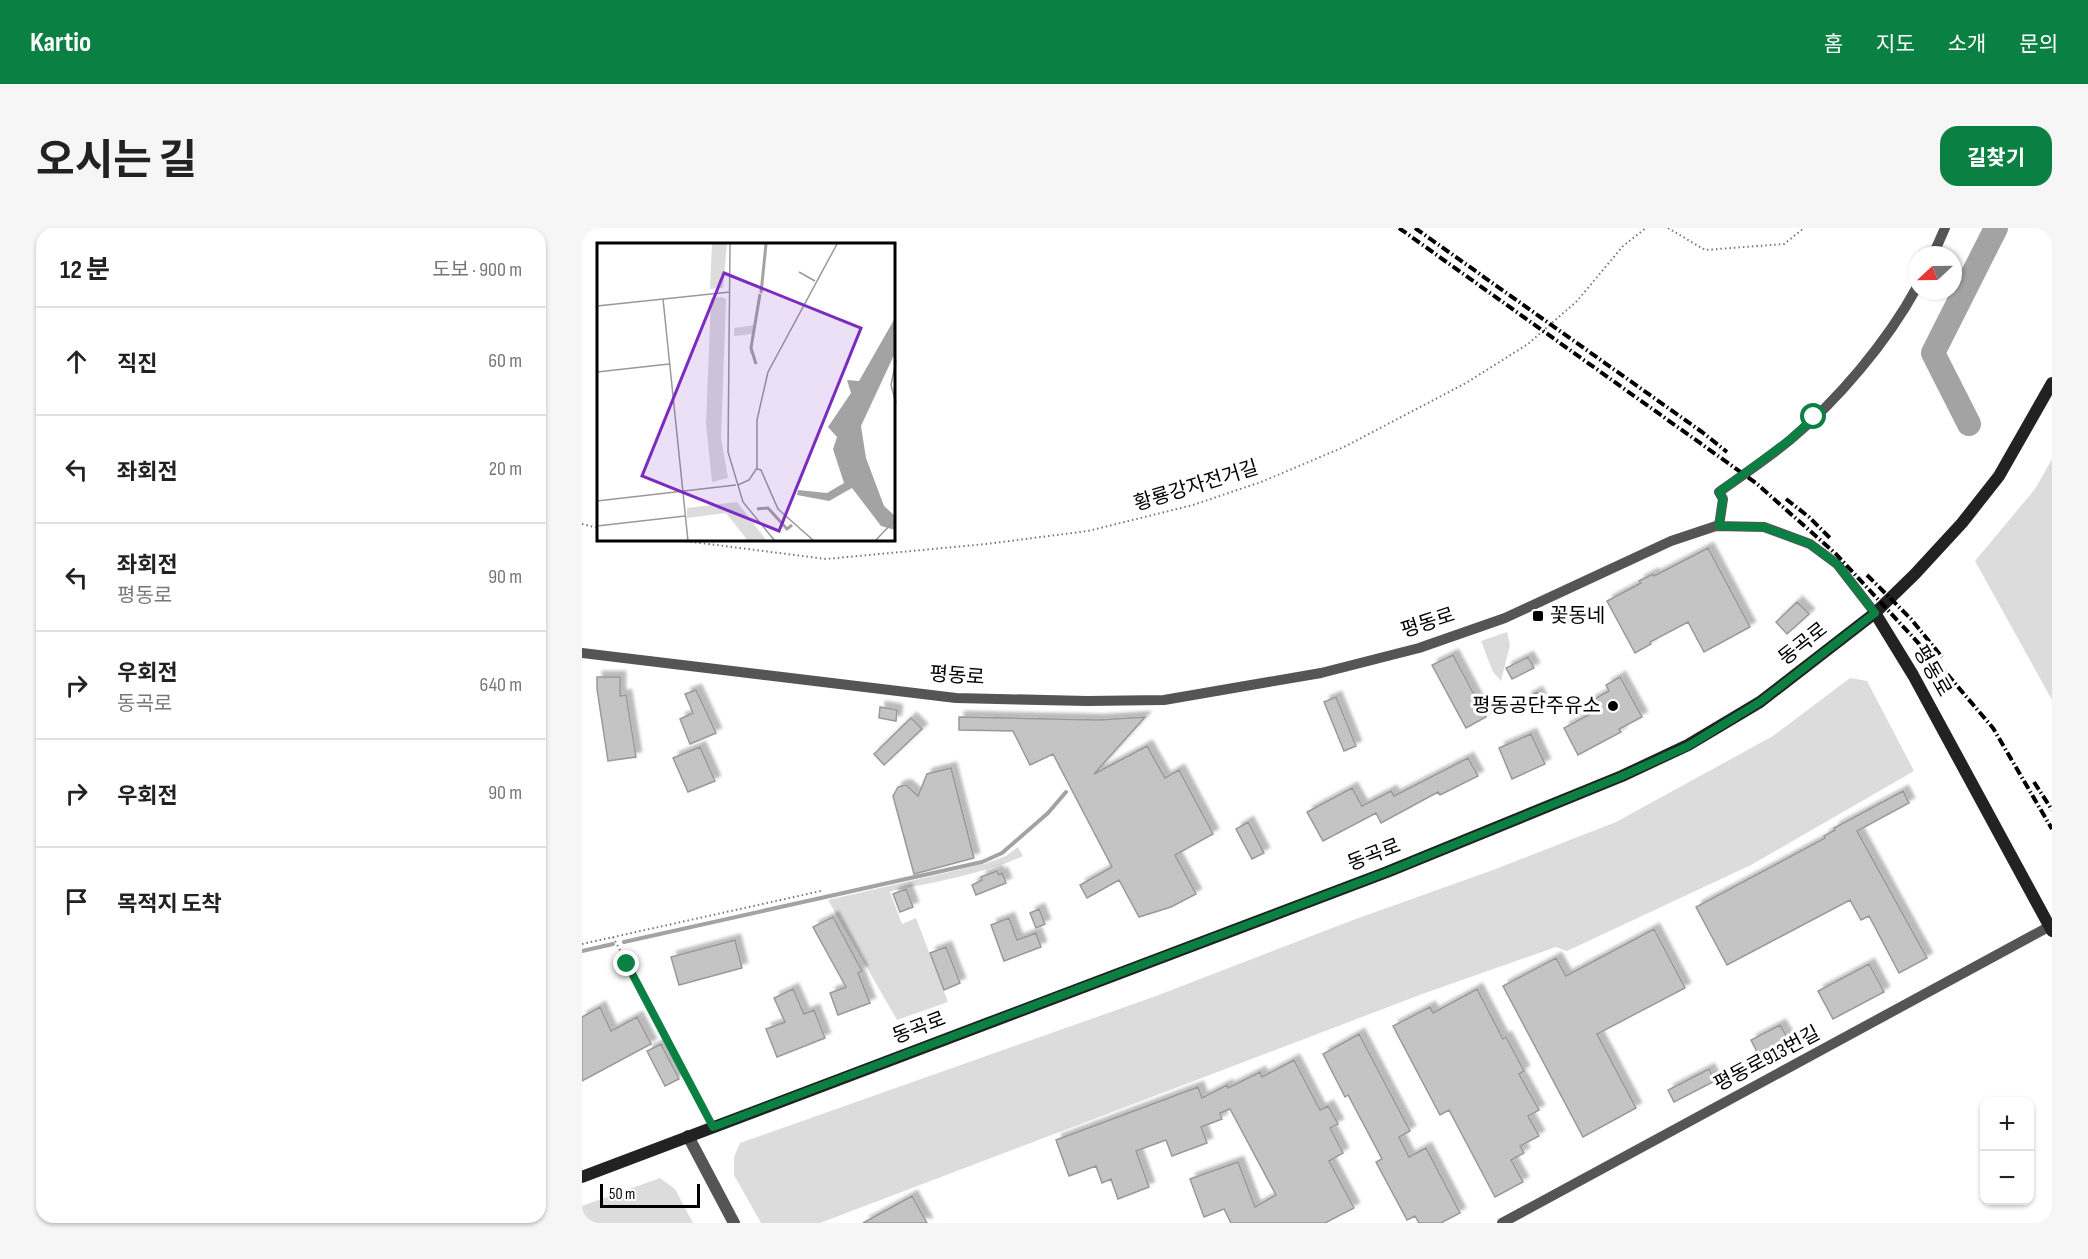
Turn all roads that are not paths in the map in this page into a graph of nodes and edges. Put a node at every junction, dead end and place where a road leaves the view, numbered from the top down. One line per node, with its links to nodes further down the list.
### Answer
1 (1945, 228): 2 (street)
2 (1937, 246)
3 (1908, 300): 5 (street)
4 (2052, 383): 6 (main road, 동곡로)
5 (1719, 526): 6 (street, 평동로); 7 (street, 평동로)
6 (1875, 613): 8 (main road, 평동로); 9 (main road, 동곡로)
7 (582, 653)
8 (2051, 927): 12 (street, 평동로913번길)
9 (688, 1136): 10 (main road, 동곡로); 11 (street)
10 (582, 1177)
11 (734, 1223)
12 (1502, 1223)

